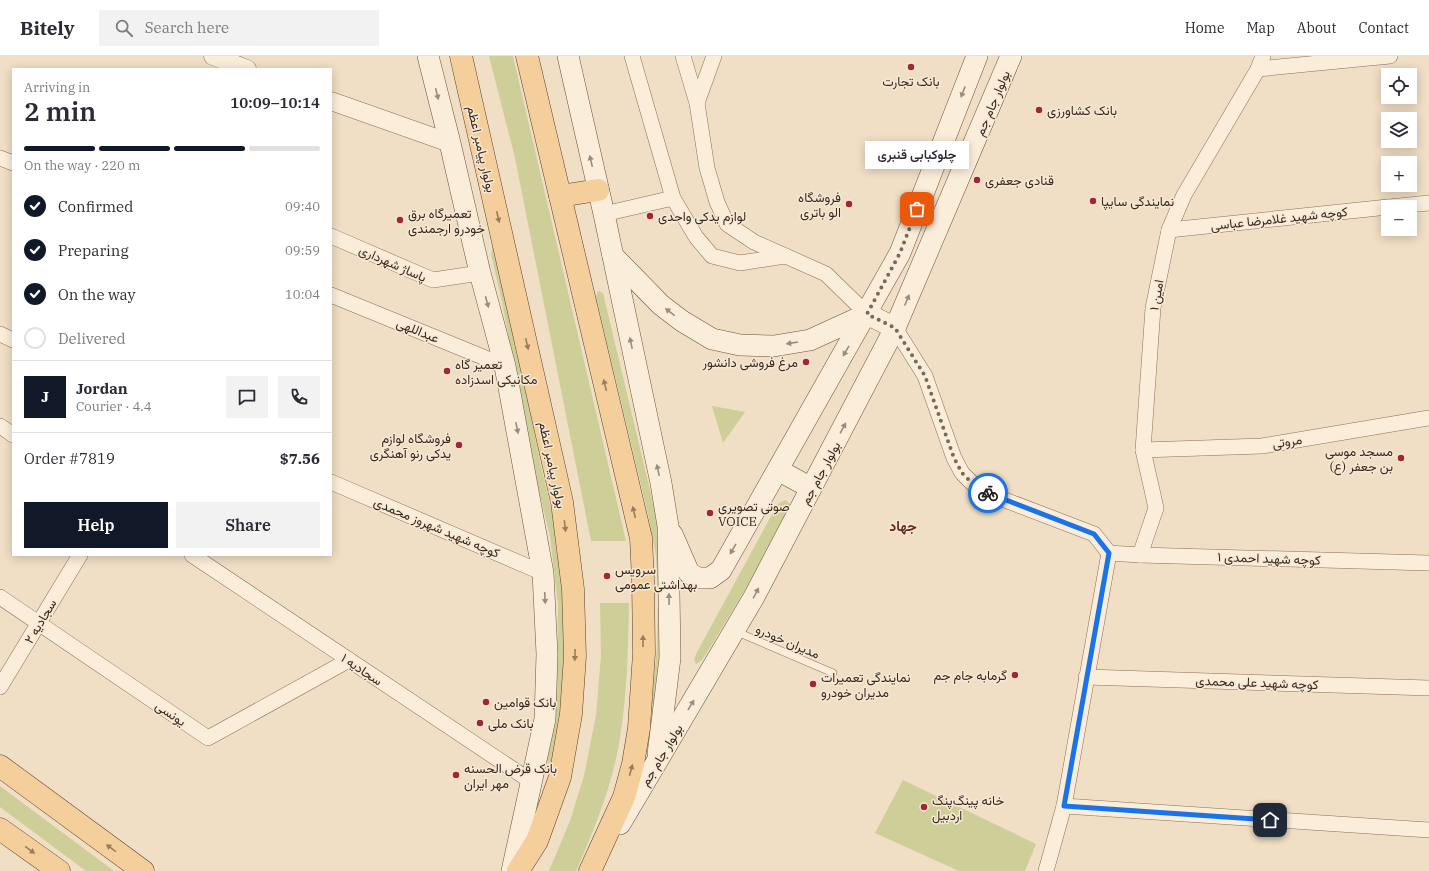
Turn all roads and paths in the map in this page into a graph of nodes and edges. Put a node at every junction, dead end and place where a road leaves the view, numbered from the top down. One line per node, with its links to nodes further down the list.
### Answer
1 (213, 56): 13 (street)
2 (428, 56): 17 (main road, one-way to 17)
3 (462, 56): 69 (main road, بولوار پیامبر اعظم, one-way to 69)
4 (527, 56): 21 (main road)
5 (568, 56): 20 (main road, one-way to 5)
6 (632, 56): 22 (street)
7 (683, 56): 16 (street)
8 (714, 56): 16 (street)
9 (1011, 56): 14 (main road, بولوار جام جم)
10 (1390, 56): 12 (street)
11 (975, 59): 14 (main road); 33 (main road, one-way to 33)
12 (1260, 62): 27 (street, امین ۱)
13 (244, 68)
14 (1002, 79): 34 (main road, بولوار جام جم, one-way to 14)
15 (332, 101): 17 (street)
16 (696, 102): 30 (street)
17 (450, 143): 31 (main road)
18 (0, 158): 19 (street)
19 (12, 163)
20 (598, 190): 21 (main road); 26 (main road)
21 (560, 196): 70 (main road, one-way to 21)
22 (673, 198): 26 (street); 30 (street)
23 (1429, 203): 24 (street, کوچه شهید غلامرضا عباسی)
24 (1417, 204)
25 (1381, 208): 27 (street, کوچه شهید غلامرضا عباسی)
26 (604, 214): 29 (main road)
27 (1169, 230): 41 (street, امین ۱)
28 (332, 236): 31 (street, پاساژ شهرداری)
29 (612, 256): 33 (main road, one-way to 29); 45 (main road, one-way to 29)
30 (785, 256): 33 (street)
31 (480, 273): 37 (main road, one-way to 37)
32 (332, 294): 37 (street, عبداللهی)
33 (867, 314): 34 (main road); 42 (main road, one-way to 42)
34 (895, 328): 44 (main road, بولوار جام جم, one-way to 34); 46 (street)
35 (0, 334): 36 (street)
36 (12, 340)
37 (505, 366): 51 (main road, one-way to 51)
38 (1429, 418): 41 (street, مروتی)
39 (0, 426): 40 (street)
40 (12, 434)
41 (1143, 450): 47 (street, امین ۱)
42 (778, 470): 44 (main road); 45 (main road, one-way to 45)
43 (332, 482): 51 (street, کوچه شهید شهروز محمدی)
44 (811, 488): 54 (main road, بولوار جام جم, one-way to 44)
45 (668, 526): 60 (main road, one-way to 45)
46 (1109, 553): 47 (street, کوچه شهید احمدی ۱); 57 (street)
47 (1140, 555): 50 (street, کوچه شهید احمدی ۱)
48 (79, 556): 53 (street, سجادیه ۲)
49 (194, 556): 55 (street, سجادیه ۱)
50 (1429, 563)
51 (544, 573): 62 (main road, one-way to 62)
52 (0, 597): 53 (street, یونسی)
53 (39, 623): 55 (street, یونسی); 58 (street, سجادیه ۲)
54 (735, 631): 56 (lane, مدیران خودرو); 60 (main road, بولوار جام جم, one-way to 54)
55 (350, 660): 62 (street, سجادیه ۱)
56 (833, 673)
57 (1086, 677): 59 (street, کوچه شهید علی محمدی); 63 (street)
58 (0, 687)
59 (1429, 688)
60 (657, 763): 70 (main road, بولوار جام جم)
61 (0, 766): 67 (main road, one-way to 61)
62 (532, 782): 68 (main road)
63 (1064, 806): 65 (street); 71 (street)
64 (0, 829): 66 (main road, one-way to 66)
65 (1429, 830)
66 (59, 871)
67 (143, 871)
68 (512, 871)
69 (518, 871)
70 (591, 871)
71 (1046, 871)

